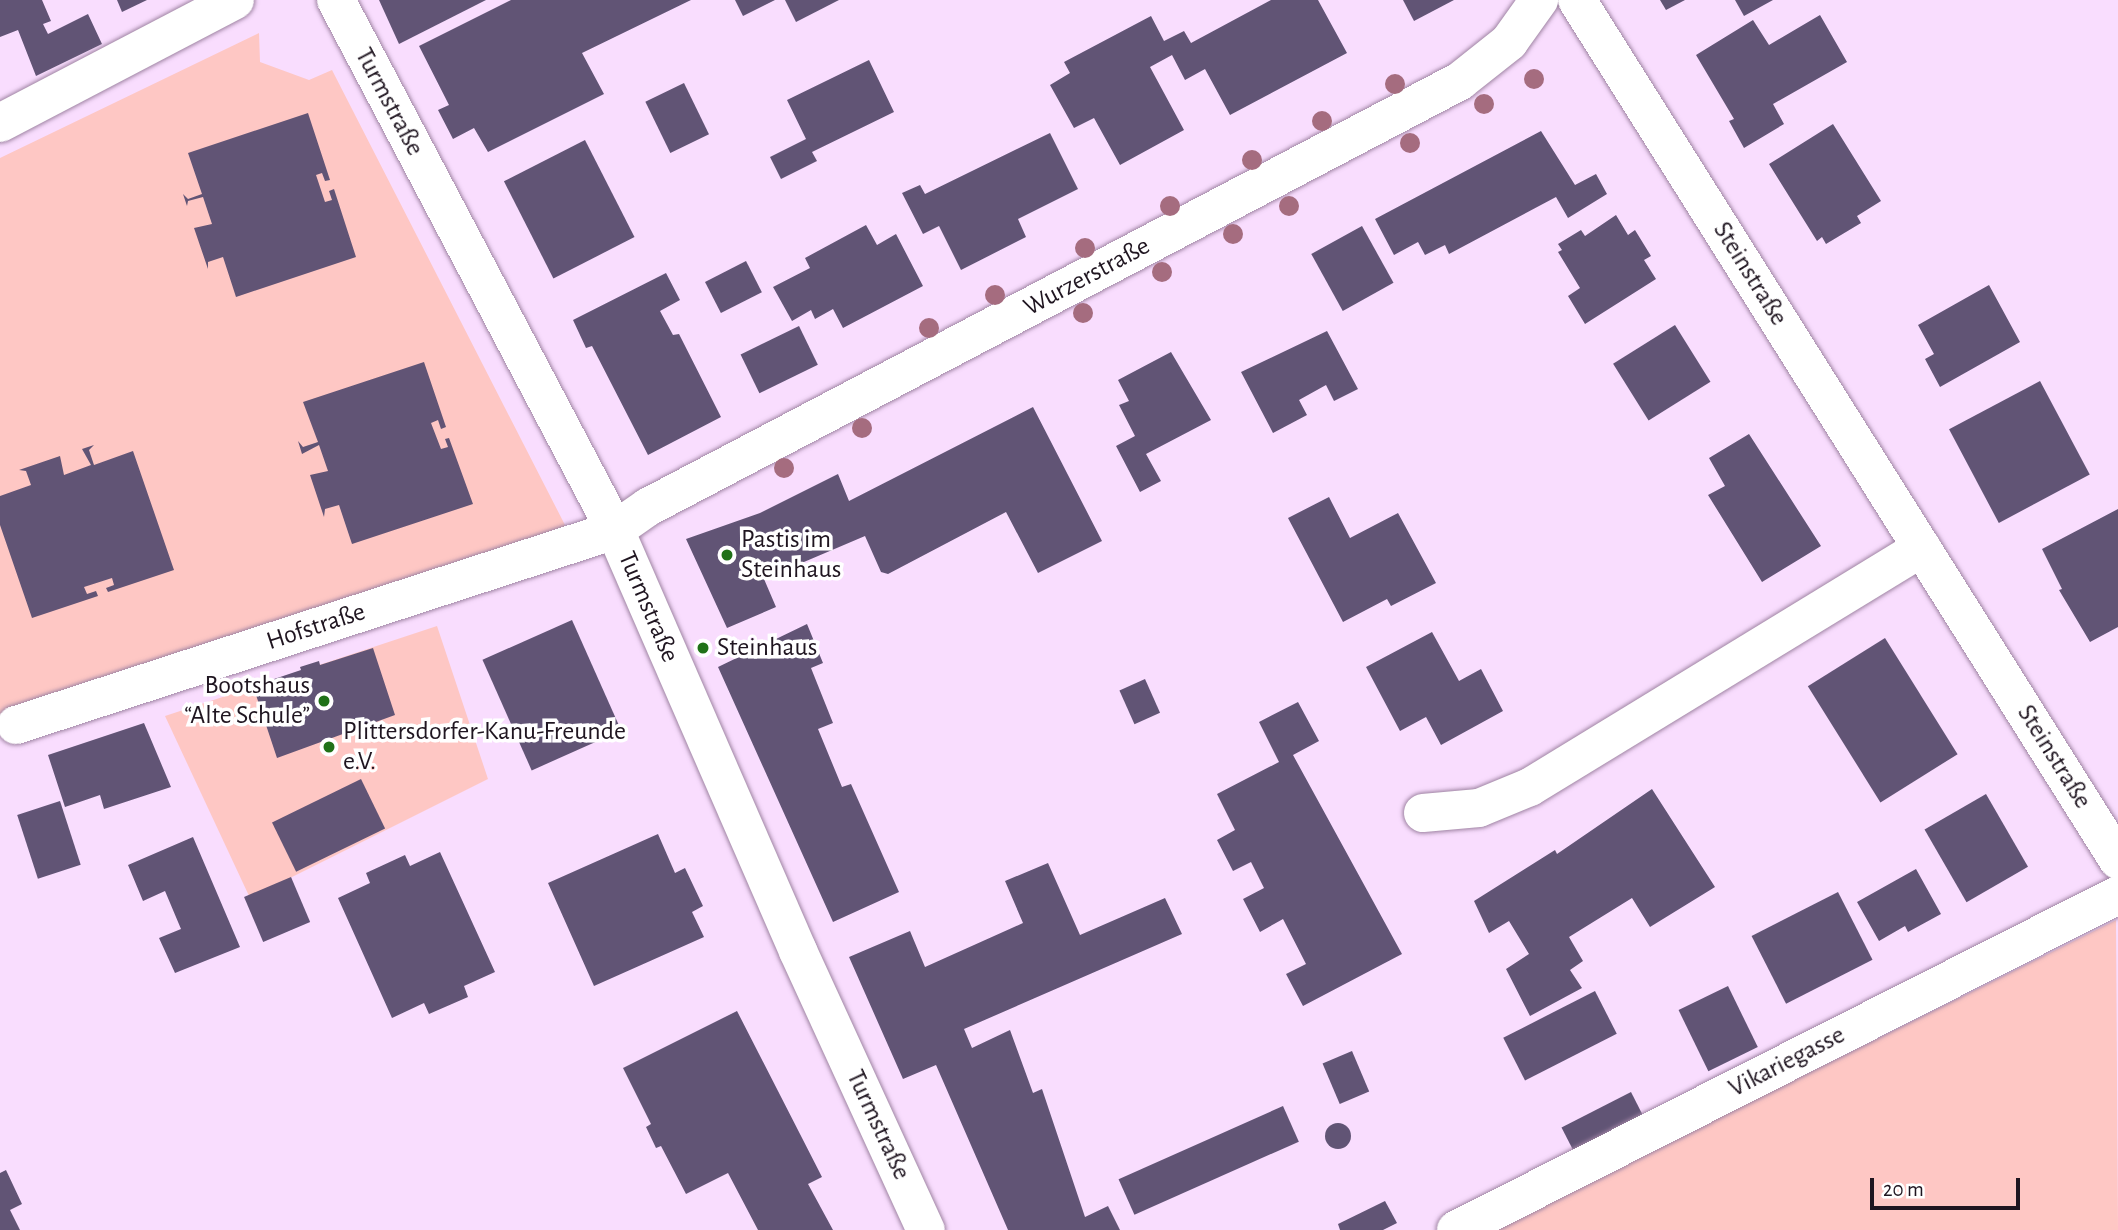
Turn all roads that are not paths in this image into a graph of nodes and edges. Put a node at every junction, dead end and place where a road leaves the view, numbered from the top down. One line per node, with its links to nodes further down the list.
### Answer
1 (235, 0): 5 (street)
2 (335, 0): 6 (street, Turmstraße)
3 (1539, 0): 6 (street, Wurzerstraße)
4 (1577, 0): 7 (street, Steinstraße)
5 (0, 123)
6 (615, 530): 8 (street, Hofstraße); 12 (street, Turmstraße)
7 (1922, 548): 9 (street); 10 (street, Steinstraße)
8 (16, 725)
9 (1423, 813)
10 (2118, 860)
11 (2118, 895): 13 (street, Vikariegasse)
12 (926, 1230)
13 (1456, 1230)

